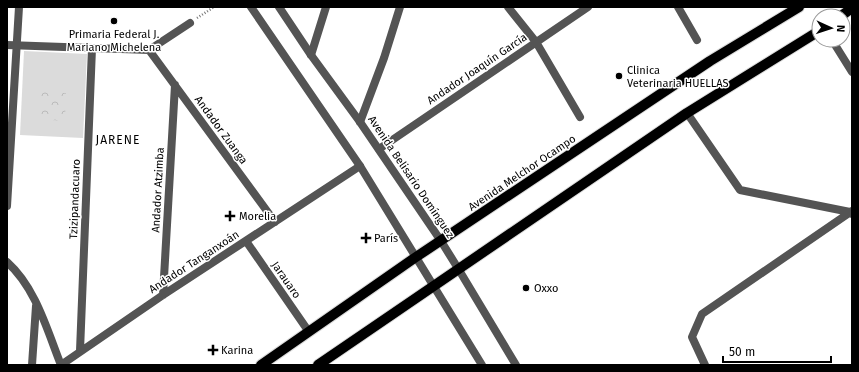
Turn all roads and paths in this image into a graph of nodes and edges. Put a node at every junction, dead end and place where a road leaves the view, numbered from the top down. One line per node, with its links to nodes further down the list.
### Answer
1 (18, 7): 16 (street)
2 (214, 7): 11 (path)
3 (251, 7): 27 (street)
4 (279, 7): 20 (street, Avenida Belisario Domínguez)
5 (326, 7): 20 (street)
6 (400, 7): 25 (street)
7 (508, 7): 14 (street)
8 (678, 7): 13 (street)
9 (799, 7): 32 (main road, Avenida Melchor Ocampo)
10 (584, 8): 14 (street, Andador Joaquín García)
11 (190, 23): 19 (street)
12 (811, 36): 23 (main road)
13 (697, 40)
14 (536, 42): 24 (street); 26 (street, Andador Joaquín García)
15 (7, 45): 16 (street)
16 (16, 45): 17 (street); 28 (street)
17 (92, 48): 19 (street); 40 (street, Tzizipandacuaro)
18 (837, 48): 21 (street)
19 (149, 50): 22 (street, Andador Zuanga)
20 (311, 55): 25 (street, Avenida Belisario Domínguez)
21 (852, 72)
22 (174, 85): 30 (street, Andador Zuanga); 37 (street, Andador Atzimba)
23 (687, 113): 29 (street); 35 (main road)
24 (580, 117)
25 (360, 122): 26 (street, Avenida Belisario Domínguez)
26 (379, 149): 32 (street, Avenida Belisario Domínguez)
27 (360, 166): 30 (street, Andador Tanganxoán); 33 (street)
28 (7, 206)
29 (851, 212): 47 (street)
30 (275, 222): 31 (street, Andador Tanganxoán)
31 (246, 241): 37 (street, Andador Tanganxoán); 39 (street, Jarauaro)
32 (441, 241): 33 (main road, Avenida Melchor Ocampo); 35 (street, Avenida Belisario Domínguez)
33 (416, 257): 36 (street); 39 (main road, Avenida Melchor Ocampo)
34 (7, 262): 38 (street)
35 (460, 270): 36 (main road); 46 (street, Avenida Belisario Domínguez)
36 (434, 286): 44 (main road); 45 (street)
37 (163, 295): 40 (street, Andador Tanganxoán)
38 (36, 303): 41 (street); 42 (street)
39 (308, 332): 43 (main road, Avenida Melchor Ocampo)
40 (80, 351): 42 (street, Andador Tanganxoán)
41 (32, 365)
42 (61, 365)
43 (261, 365)
44 (318, 365)
45 (482, 365)
46 (516, 365)
47 (705, 365)

